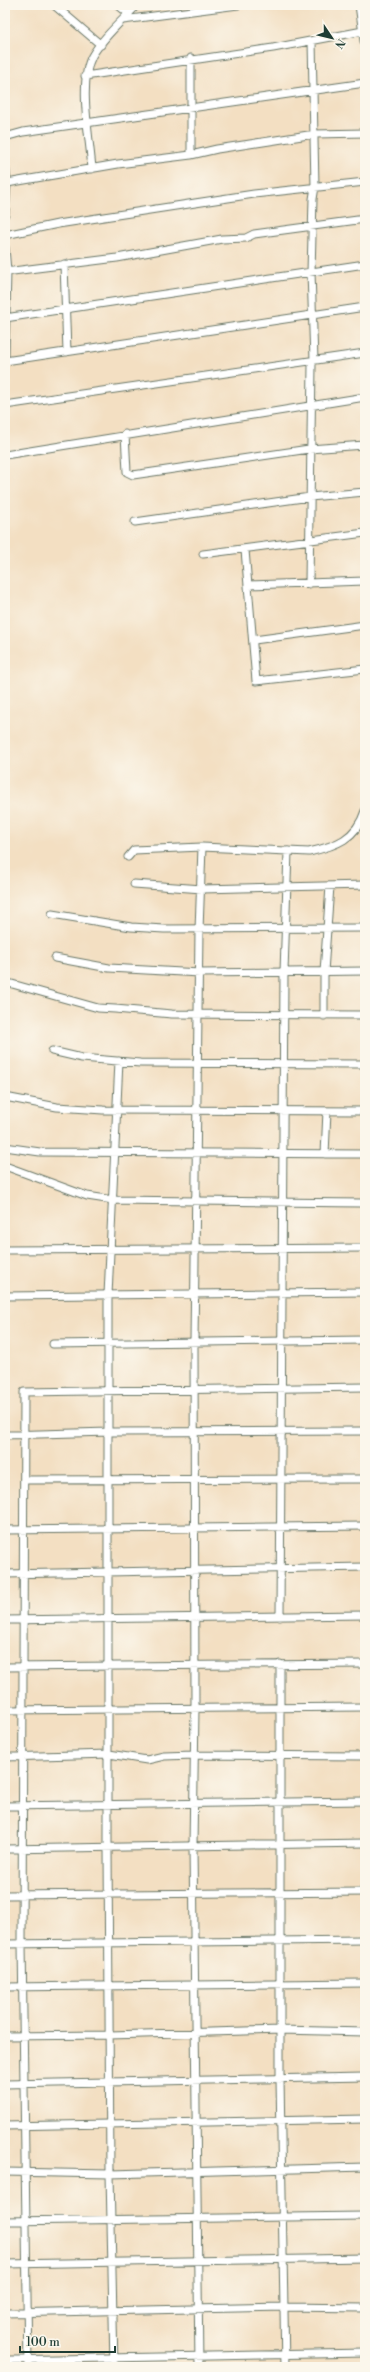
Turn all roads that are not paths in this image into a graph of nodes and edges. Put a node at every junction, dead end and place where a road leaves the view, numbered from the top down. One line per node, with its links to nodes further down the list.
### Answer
1 (54, 5): 11 (street)
2 (118, 5): 6 (street)
3 (136, 5): 6 (street)
4 (238, 5): 7 (street)
5 (360, 5): 8 (main road)
6 (129, 14): 7 (street)
7 (123, 20): 11 (street)
8 (363, 31): 9 (street); 10 (main road)
9 (312, 40): 12 (street); 15 (street)
10 (365, 41)
11 (101, 44): 13 (street)
12 (191, 58): 13 (street); 16 (street)
13 (86, 76): 17 (street)
14 (365, 83): 15 (street)
15 (314, 89): 16 (street); 19 (street)
16 (191, 106): 17 (street); 21 (street)
17 (88, 122): 20 (street); 23 (street)
18 (365, 133): 19 (street)
19 (314, 134): 21 (street); 26 (street)
20 (5, 137)
21 (191, 156): 23 (street)
22 (5, 163): 25 (street)
23 (92, 169): 25 (street)
24 (365, 182): 26 (street)
25 (7, 183): 27 (street)
26 (315, 187): 29 (street); 30 (street)
27 (5, 214)
28 (365, 219): 29 (street)
29 (313, 227): 32 (street); 35 (street)
30 (5, 235)
31 (5, 248): 34 (street)
32 (64, 264): 34 (street); 37 (street)
33 (365, 264): 35 (street)
34 (6, 272): 39 (street)
35 (311, 272): 37 (street); 38 (street)
36 (365, 307): 38 (street)
37 (65, 310): 39 (street); 40 (street)
38 (312, 314): 40 (street); 43 (street)
39 (6, 318): 42 (street)
40 (67, 352): 44 (street)
41 (365, 353): 43 (street)
42 (5, 355)
43 (314, 360): 46 (street); 47 (street)
44 (5, 361)
45 (365, 397): 47 (street)
46 (5, 405)
47 (312, 406): 48 (street); 50 (street)
48 (126, 434): 50 (street); 51 (street)
49 (365, 445): 50 (street)
50 (309, 449): 53 (street)
51 (5, 455)
52 (365, 492): 53 (street)
53 (310, 497): 54 (street); 56 (street)
54 (135, 522)
55 (365, 533): 56 (street)
56 (310, 540): 57 (street); 60 (street)
57 (245, 550): 58 (street); 61 (street)
58 (203, 554)
59 (365, 581): 60 (street)
60 (309, 584): 61 (street)
61 (249, 585): 63 (street)
62 (365, 625): 63 (street)
63 (254, 640): 64 (street)
64 (365, 669)
65 (365, 811): 67 (street)
66 (202, 847): 67 (street); 68 (street); 73 (street)
67 (288, 851): 71 (street)
68 (128, 857)
69 (134, 884): 73 (street)
70 (365, 885): 72 (street)
71 (288, 886): 72 (street); 73 (street); 77 (street)
72 (330, 886): 75 (street)
73 (202, 889): 78 (street)
74 (52, 914): 78 (street)
75 (328, 928): 76 (street); 77 (street); 82 (street)
76 (365, 928)
77 (285, 929): 78 (street); 81 (street)
78 (199, 930): 83 (street)
79 (55, 958): 83 (street)
80 (365, 971): 82 (street)
81 (284, 972): 82 (street); 83 (street); 85 (street)
82 (324, 972): 88 (street)
83 (200, 973): 86 (street)
84 (5, 982): 86 (street)
85 (284, 1014): 86 (street); 88 (street); 92 (street)
86 (198, 1015): 91 (street)
87 (365, 1015): 88 (street)
88 (324, 1016)
89 (52, 1051): 90 (street)
90 (120, 1061): 91 (street); 95 (street)
91 (198, 1062): 92 (street); 96 (street)
92 (284, 1062): 93 (street); 99 (street)
93 (365, 1064)
94 (5, 1097): 95 (street)
95 (118, 1110): 96 (street); 101 (street)
96 (197, 1111): 99 (street); 102 (street)
97 (327, 1111): 98 (street); 99 (street); 104 (street)
98 (365, 1111)
99 (283, 1112): 103 (street)
100 (5, 1146): 101 (street)
101 (115, 1153): 102 (street); 107 (street)
102 (197, 1154): 103 (street); 108 (street)
103 (283, 1154): 104 (street); 109 (street)
104 (325, 1154): 105 (street)
105 (365, 1154)
106 (5, 1166): 107 (street)
107 (113, 1200): 108 (street); 115 (street)
108 (197, 1200): 109 (street); 112 (street)
109 (283, 1202): 110 (street); 113 (street)
110 (365, 1204)
111 (365, 1248): 113 (street)
112 (195, 1249): 113 (street); 115 (street); 117 (street)
113 (283, 1249): 118 (street)
114 (5, 1250): 115 (street)
115 (111, 1250): 119 (street)
116 (365, 1292): 118 (street)
117 (195, 1293): 118 (street); 119 (street); 122 (street)
118 (283, 1293): 123 (street)
119 (108, 1295): 120 (street); 124 (street)
120 (5, 1296)
121 (365, 1340): 123 (street)
122 (194, 1342): 123 (street); 124 (street); 128 (street)
123 (282, 1342): 127 (street)
124 (109, 1343): 125 (street); 129 (street)
125 (53, 1344)
126 (365, 1387): 127 (street)
127 (282, 1388): 128 (street); 133 (street)
128 (195, 1389): 129 (street); 130 (street)
129 (109, 1390): 132 (street); 134 (street)
130 (195, 1431): 132 (street); 133 (street); 140 (street)
131 (365, 1431): 133 (street)
132 (109, 1432): 134 (street); 139 (street)
133 (281, 1432): 136 (street)
134 (24, 1434): 135 (street); 138 (street)
135 (5, 1435)
136 (280, 1478): 137 (street); 140 (street); 141 (street)
137 (365, 1479)
138 (25, 1480): 139 (street); 145 (street)
139 (108, 1480): 140 (street); 144 (street)
140 (194, 1480): 143 (street)
141 (280, 1526): 142 (street); 143 (street); 148 (street)
142 (365, 1526)
143 (195, 1527): 144 (street); 149 (street)
144 (108, 1528): 145 (street); 150 (street)
145 (23, 1529): 146 (street); 151 (street)
146 (5, 1530)
147 (365, 1567): 148 (street)
148 (280, 1569): 149 (street); 154 (street)
149 (195, 1571): 150 (street); 156 (street)
150 (108, 1572): 151 (street); 155 (street)
151 (23, 1573): 152 (street); 158 (street)
152 (5, 1574)
153 (365, 1615): 154 (street)
154 (280, 1617): 156 (street)
155 (108, 1618): 156 (street); 158 (street); 162 (street)
156 (195, 1618): 161 (street)
157 (5, 1620): 158 (street)
158 (23, 1620): 164 (street)
159 (280, 1664): 160 (street); 161 (street); 165 (street)
160 (365, 1664)
161 (195, 1665): 162 (street); 167 (street)
162 (109, 1666): 164 (street); 168 (street)
163 (5, 1667): 164 (street)
164 (22, 1667): 170 (street)
165 (280, 1707): 166 (street); 167 (street); 173 (street)
166 (365, 1707)
167 (195, 1708): 168 (street); 172 (street)
168 (109, 1709): 170 (street); 171 (street)
169 (5, 1710): 170 (street)
170 (23, 1710): 176 (street)
171 (109, 1754): 172 (street); 176 (street); 179 (street)
172 (194, 1754): 173 (street); 180 (street)
173 (280, 1754): 174 (street); 177 (street)
174 (365, 1756)
175 (5, 1757): 176 (street)
176 (23, 1757): 182 (street)
177 (279, 1801): 178 (street); 180 (street); 184 (street)
178 (365, 1801)
179 (108, 1804): 180 (street); 182 (street); 186 (street)
180 (194, 1804): 185 (street)
181 (5, 1806): 182 (street)
182 (22, 1806): 188 (street)
183 (365, 1843): 184 (street)
184 (279, 1845): 185 (street); 190 (street)
185 (193, 1847): 186 (street); 191 (street)
186 (108, 1848): 188 (street); 194 (street)
187 (5, 1849): 188 (street)
188 (23, 1849): 193 (street)
189 (365, 1892): 190 (street)
190 (280, 1893): 191 (street); 195 (street)
191 (194, 1894): 194 (street); 198 (street)
192 (5, 1895): 193 (street)
193 (23, 1895): 194 (street); 200 (street)
194 (109, 1895): 197 (street)
195 (279, 1940): 196 (street); 198 (street); 202 (street)
196 (365, 1940)
197 (109, 1942): 198 (street); 200 (street); 204 (street)
198 (194, 1942): 203 (street)
199 (5, 1944): 200 (street)
200 (22, 1944): 206 (street)
201 (365, 1983): 202 (street)
202 (280, 1984): 203 (street); 207 (street)
203 (194, 1985): 204 (street); 209 (street)
204 (109, 1986): 206 (street); 210 (street)
205 (5, 1987): 206 (street)
206 (23, 1987): 212 (street)
207 (280, 2030): 208 (street); 209 (street); 214 (street)
208 (365, 2032)
209 (194, 2033): 210 (street); 215 (street)
210 (110, 2035): 212 (street); 216 (street)
211 (5, 2036): 212 (street)
212 (23, 2036): 218 (street)
213 (365, 2077): 214 (street)
214 (280, 2079): 215 (street); 220 (street)
215 (195, 2080): 216 (street); 221 (street)
216 (110, 2082): 218 (street); 223 (street)
217 (5, 2084): 218 (street)
218 (24, 2085): 222 (street)
219 (365, 2119): 220 (street)
220 (280, 2121): 221 (street); 226 (street)
221 (195, 2123): 223 (street); 228 (street)
222 (26, 2125): 223 (street); 224 (street); 229 (street)
223 (110, 2125): 230 (street)
224 (5, 2126)
225 (365, 2167): 226 (street)
226 (282, 2170): 228 (street); 231 (street)
227 (5, 2172): 229 (street)
228 (196, 2172): 230 (street); 233 (street)
229 (26, 2173): 230 (street); 235 (street)
230 (110, 2174): 236 (street)
231 (283, 2216): 232 (street); 233 (street); 238 (street)
232 (365, 2216)
233 (197, 2219): 236 (street); 239 (street)
234 (5, 2221): 235 (street)
235 (26, 2221): 236 (street); 242 (street)
236 (111, 2221): 240 (street)
237 (365, 2258): 238 (street)
238 (284, 2259): 239 (street); 243 (street)
239 (198, 2260): 240 (street); 245 (street)
240 (112, 2262): 242 (street); 246 (street)
241 (5, 2264): 242 (street)
242 (26, 2264): 247 (street)
243 (284, 2307): 244 (street); 245 (street); 250 (street)
244 (365, 2308)
245 (199, 2310): 246 (street); 251 (street)
246 (114, 2311): 247 (street); 252 (street)
247 (27, 2312): 248 (street); 253 (street)
248 (5, 2313)
249 (365, 2353): 250 (street)
250 (285, 2355): 251 (street); 258 (street)
251 (199, 2356): 252 (street); 257 (street)
252 (114, 2357): 253 (street); 256 (street)
253 (28, 2359): 254 (street); 255 (street)
254 (5, 2360)
255 (28, 2367)
256 (114, 2367)
257 (199, 2367)
258 (285, 2367)

